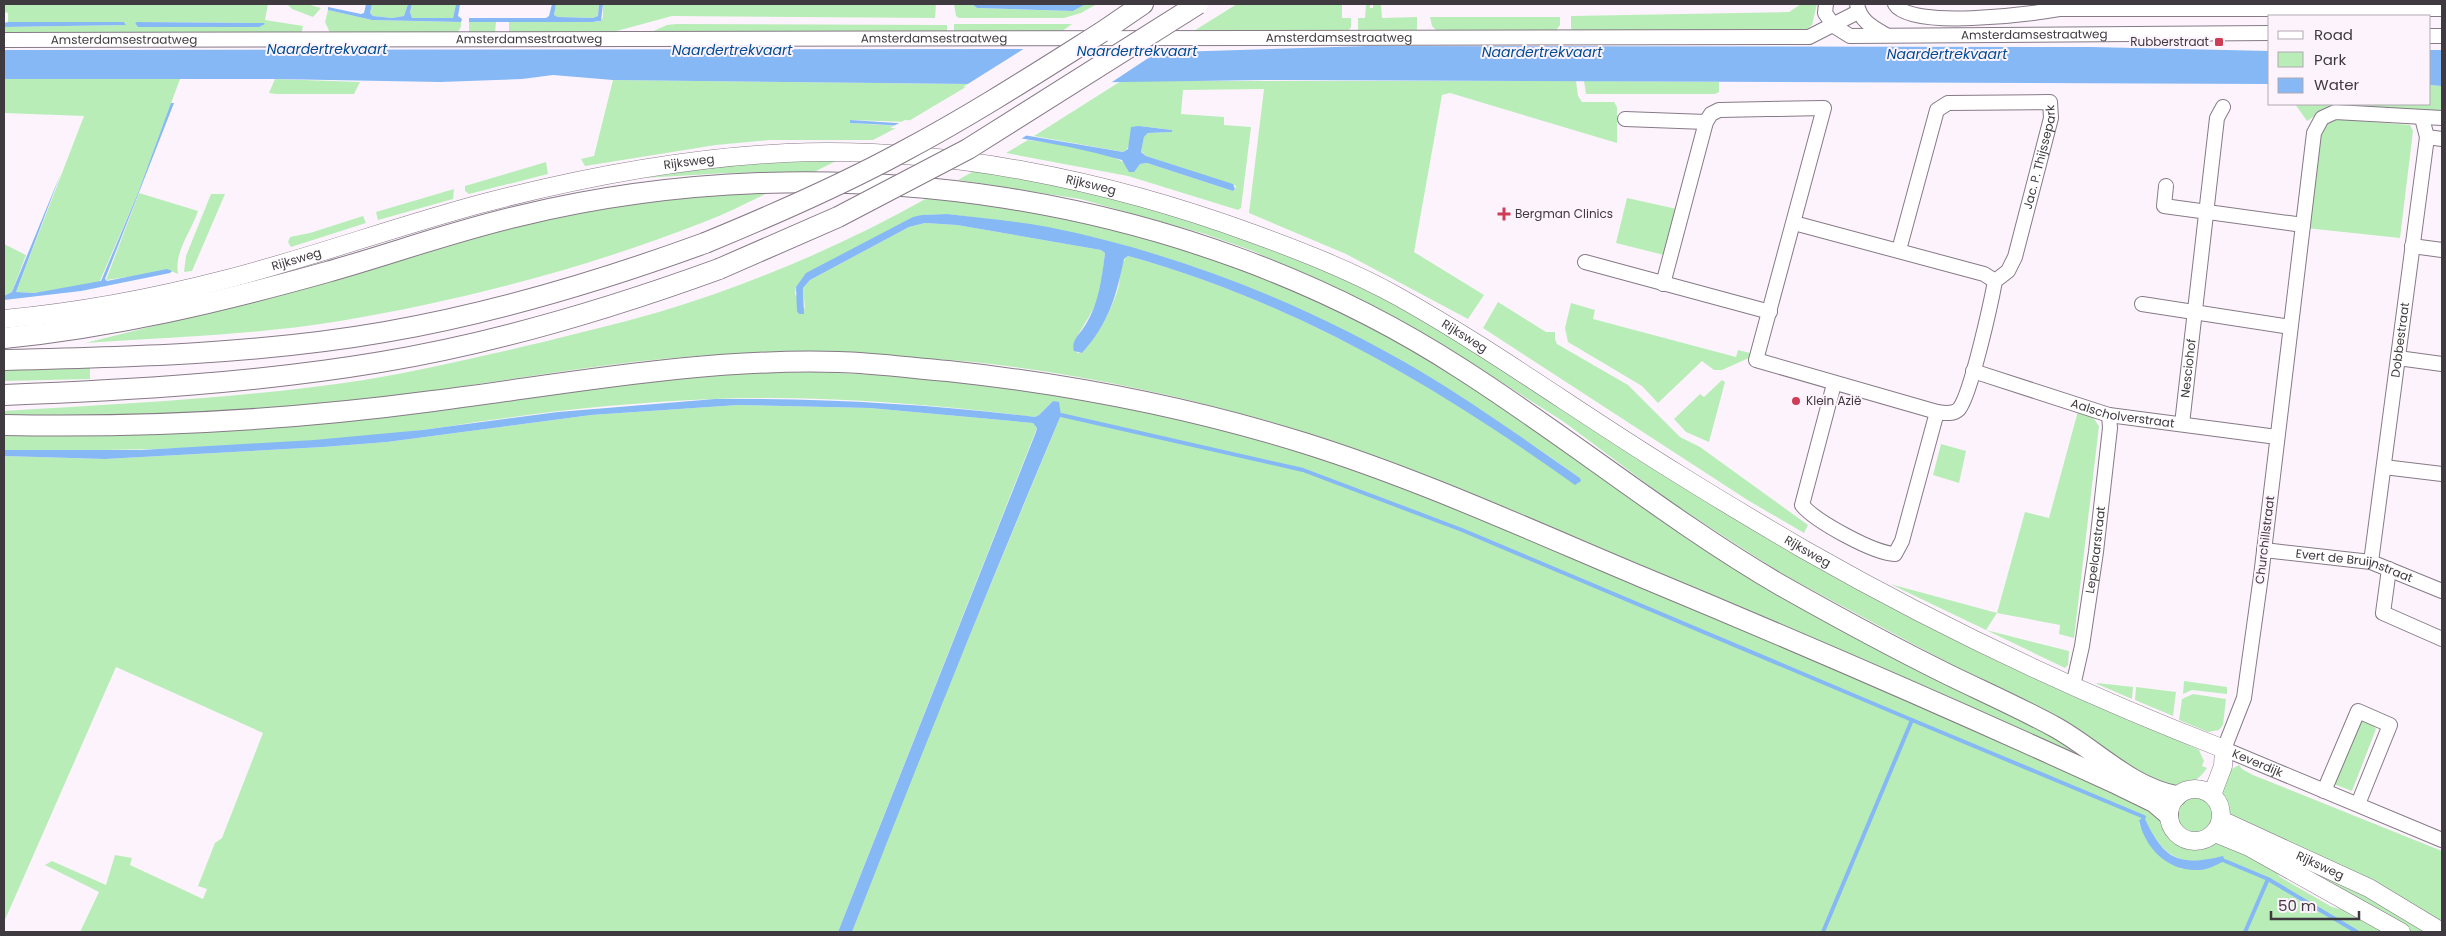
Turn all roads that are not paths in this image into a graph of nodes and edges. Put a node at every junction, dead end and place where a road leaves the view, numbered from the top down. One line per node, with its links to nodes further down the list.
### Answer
1 (1134, 4): 11 (highway)
2 (1144, 4): 11 (highway)
3 (1198, 4): 43 (highway, bridge)
4 (1826, 4): 10 (street)
5 (1895, 4): 9 (street, Amsterdamsestraatweg)
6 (2322, 7): 8 (street, Amsterdamsestraatweg); 9 (street, Amsterdamsestraatweg)
7 (1858, 8): 10 (street, Amsterdamsestraatweg); 13 (street)
8 (2442, 9)
9 (2016, 10)
10 (1834, 26): 13 (street, Amsterdamsestraatweg); 14 (street, Amsterdamsestraatweg)
11 (1102, 32): 39 (highway, bridge)
12 (2268, 34): 13 (street, Amsterdamsestraatweg)
13 (1889, 37)
14 (4, 40)
15 (2223, 107): 23 (street, Nesciohof)
16 (2422, 118): 17 (street); 20 (street, Dobbestraat); 25 (street, Churchillstraat)
17 (2442, 118)
18 (1626, 119): 19 (street)
19 (1706, 122): 24 (street); 31 (street)
20 (2427, 137): 21 (street); 26 (street, Dobbestraat)
21 (2442, 139)
22 (2166, 186): 23 (street)
23 (2207, 212): 25 (street); 34 (street, Nesciohof)
24 (1794, 223): 27 (street); 33 (street)
25 (2303, 225): 36 (street, Churchillstraat)
26 (2412, 246): 28 (street); 38 (street, Dobbestraat)
27 (1899, 250): 30 (street); 30 (street, Jac. P. Thijssepark)
28 (2442, 250)
29 (1585, 262): 31 (street)
30 (1995, 280): 41 (street)
31 (1664, 284): 33 (street)
32 (2142, 304): 34 (street)
33 (1770, 312): 42 (street)
34 (2195, 312): 36 (street); 46 (street, Nesciohof)
35 (4, 319): 56 (main road, Rijksweg)
36 (2290, 327): 48 (street, Churchillstraat)
37 (4, 338): 61 (highway)
38 (2398, 358): 40 (street); 49 (street, Dobbestraat)
39 (4, 360)
40 (2442, 364)
41 (1973, 371): 44 (street); 45 (street, Aalscholverstraat)
42 (1834, 384): 44 (street); 44 (street)
43 (4, 395)
44 (1937, 412)
45 (2109, 415): 46 (street, Aalscholverstraat); 56 (street, Lepelaarstraat)
46 (2182, 424): 48 (street, Aalscholverstraat)
47 (4, 425): 61 (highway)
48 (2277, 437): 51 (street, Churchillstraat)
49 (2384, 467): 50 (street); 52 (street, Dobbestraat)
50 (2442, 474)
51 (2264, 550): 52 (street, Evert de Bruijnstraat); 57 (street, Churchillstraat)
52 (2372, 562): 53 (street, Evert de Bruijnstraat)
53 (2389, 569): 54 (street, Evert de Bruijnstraat); 55 (street)
54 (2442, 591)
55 (2442, 639)
56 (2073, 686): 57 (main road, Keverdijk)
57 (2224, 749): 58 (street, Keverdijk); 59 (main road, Churchillstraat)
58 (2324, 791): 60 (street, Keverdijk); 60 (street)
59 (2206, 792): 61 (main road); 62 (main road)
60 (2358, 804): 63 (street, Keverdijk)
61 (2172, 805): 62 (main road)
62 (2218, 826): 64 (main road, Rijksweg); 65 (main road, Rijksweg)
63 (2442, 840)
64 (2401, 932)
65 (2442, 932)

